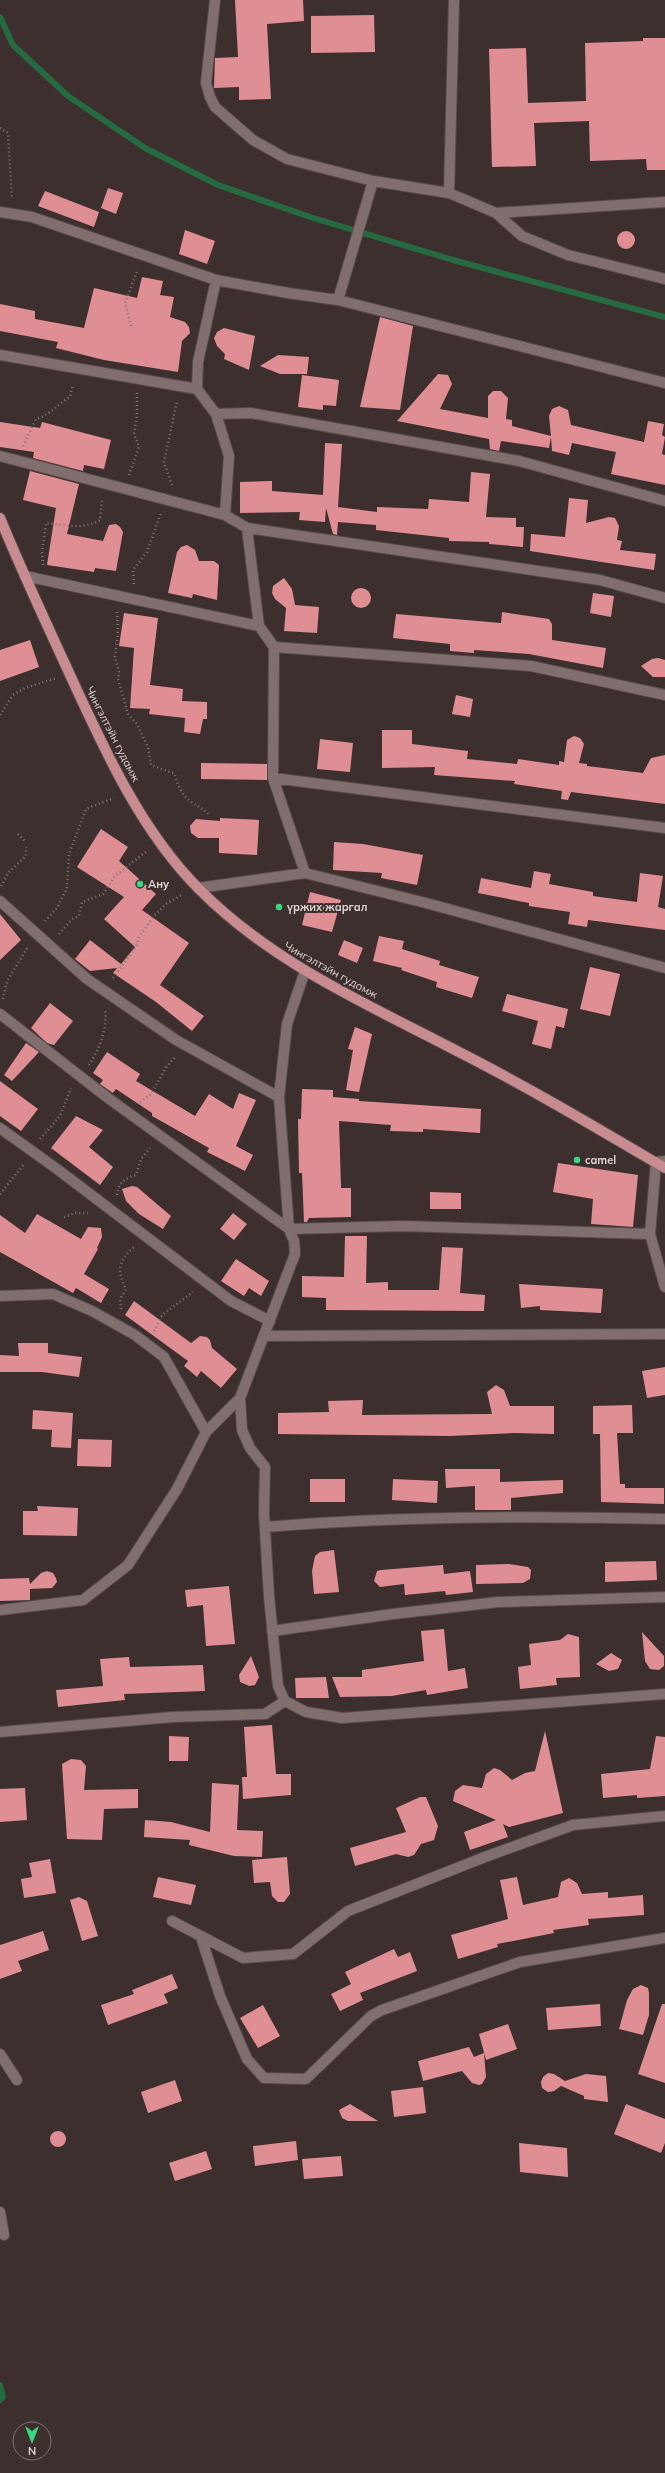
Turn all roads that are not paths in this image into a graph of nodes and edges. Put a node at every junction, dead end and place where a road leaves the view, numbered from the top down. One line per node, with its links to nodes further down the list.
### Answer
1 (215, 0): 3 (street)
2 (454, 0): 4 (street)
3 (373, 181): 4 (street); 10 (street)
4 (449, 193): 7 (street)
5 (665, 202): 7 (street)
6 (0, 212): 9 (street)
7 (496, 213): 8 (street)
8 (665, 279)
9 (216, 280): 10 (street); 13 (street)
10 (338, 300): 12 (street)
11 (0, 355): 13 (street)
12 (665, 382)
13 (197, 389): 14 (street)
14 (216, 414): 16 (street); 17 (street)
15 (0, 456): 17 (street)
16 (665, 501)
17 (225, 515): 19 (street)
18 (1, 520): 20 (main road, Чингэлтэйн гудамж)
19 (247, 528): 21 (street); 22 (street)
20 (25, 576): 22 (street); 28 (main road, Чингэлтэйн гудамж)
21 (665, 598)
22 (259, 626): 23 (street)
23 (274, 647): 24 (street); 25 (street)
24 (665, 695)
25 (273, 778): 26 (street); 27 (street)
26 (665, 828)
27 (305, 873): 28 (street); 30 (street)
28 (194, 884): 31 (main road, Чингэлтэйн гудамж)
29 (0, 901): 33 (street)
30 (665, 968)
31 (305, 971): 33 (street); 35 (main road, Чингэлтэйн гудамж)
32 (0, 1014): 37 (street)
33 (279, 1097): 37 (street)
34 (0, 1128): 41 (street)
35 (660, 1162): 36 (main road, Чингэлтэйн гудамж); 38 (street)
36 (665, 1168)
37 (289, 1229): 38 (street); 41 (street)
38 (650, 1234): 39 (street)
39 (665, 1288)
40 (0, 1296): 45 (street)
41 (270, 1322): 43 (street)
42 (665, 1334): 43 (street)
43 (264, 1336): 44 (street)
44 (240, 1398): 45 (street); 47 (street)
45 (206, 1432): 49 (street)
46 (665, 1519): 47 (street)
47 (264, 1527): 50 (street)
48 (665, 1598): 50 (street)
49 (0, 1610)
50 (272, 1631): 52 (street)
51 (665, 1694): 52 (street)
52 (285, 1701): 53 (street)
53 (0, 1732)
54 (665, 1816): 56 (street)
55 (172, 1921): 56 (street)
56 (201, 1937): 57 (street)
57 (665, 1938)
58 (0, 2054): 59 (street)
59 (17, 2080)
60 (0, 2212): 61 (street)
61 (4, 2235)

